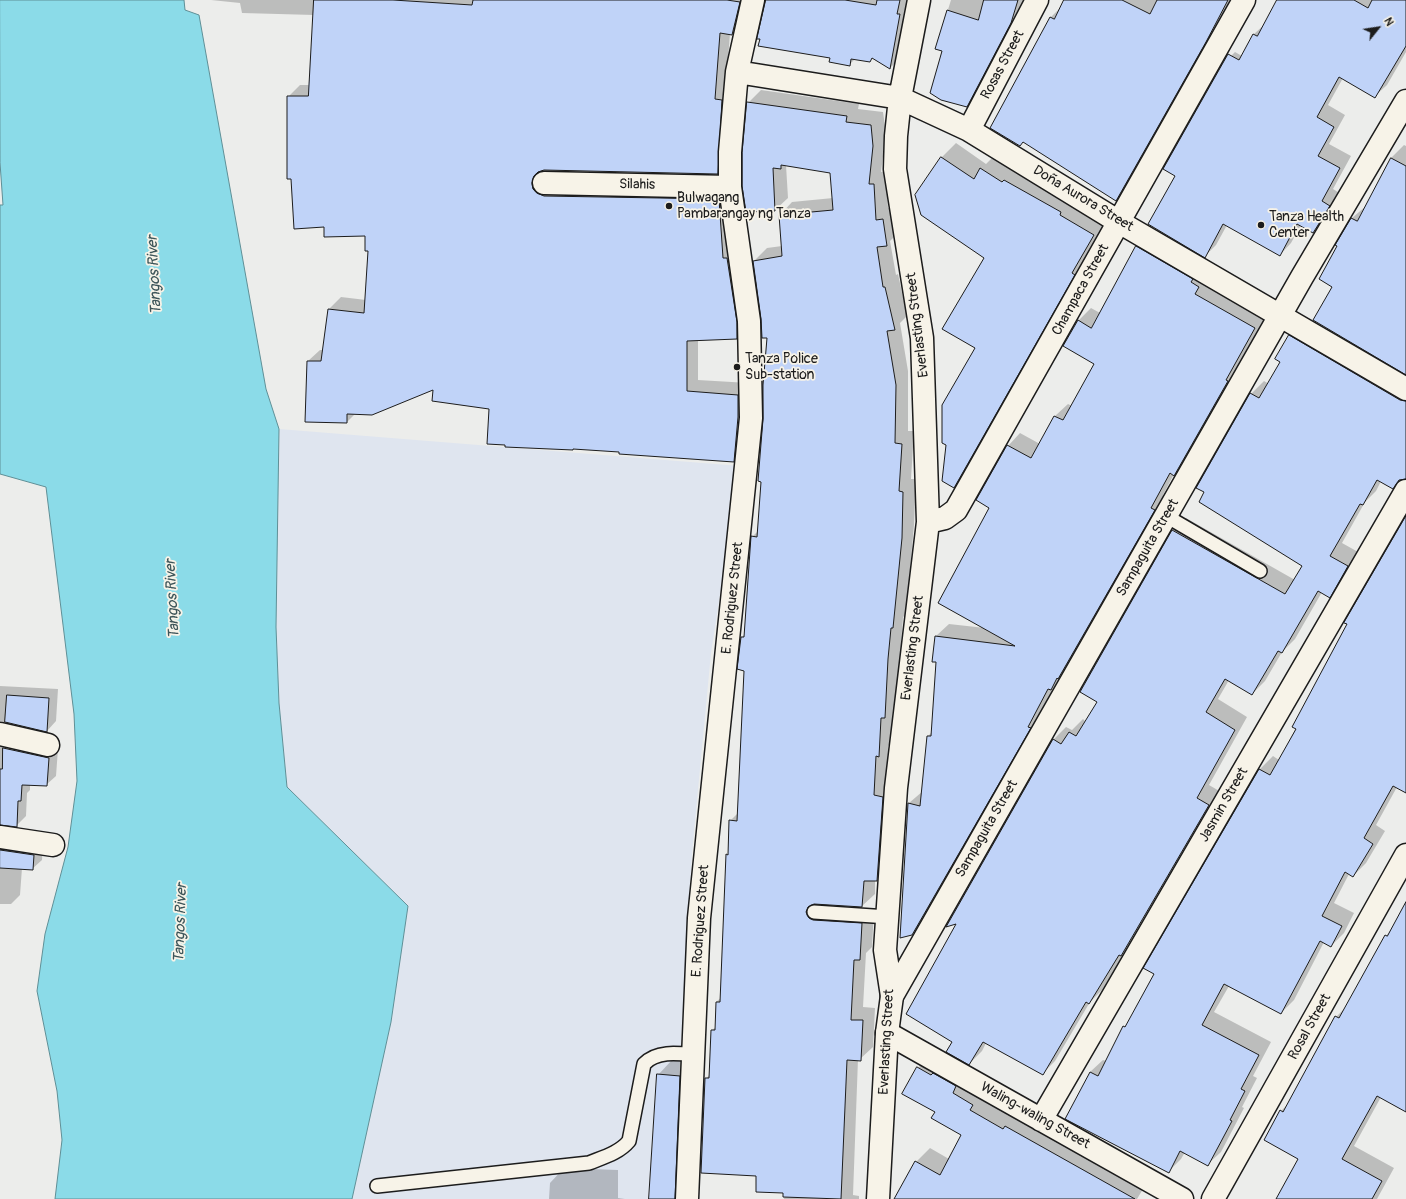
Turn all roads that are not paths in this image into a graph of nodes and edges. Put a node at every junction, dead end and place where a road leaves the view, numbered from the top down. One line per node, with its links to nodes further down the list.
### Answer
1 (753, 0): 5 (street, E. Rodriguez Street)
2 (919, 0): 6 (street, Everlasting Street)
3 (1037, 0): 8 (street, Rosas Street)
4 (1244, 0): 11 (street, Champaca Street)
5 (737, 72): 6 (street, Doña Aurora Street); 10 (street, E. Rodriguez Street)
6 (900, 98): 8 (street, Doña Aurora Street); 16 (street, Everlasting Street)
7 (1406, 101): 12 (street, Sampaguita Street)
8 (969, 130): 11 (street, Doña Aurora Street)
9 (544, 183): 10 (street, Silahis)
10 (730, 187): 27 (street, E. Rodriguez Street)
11 (1119, 222): 12 (street, Doña Aurora Street); 16 (street, Champaca Street)
12 (1281, 315): 13 (street, Doña Aurora Street); 15 (street, Sampaguita Street)
13 (1406, 389)
14 (1406, 491): 28 (street, Jasmin Street)
15 (1166, 516): 17 (lane); 25 (street, Sampaguita Street)
16 (928, 522): 24 (street, Everlasting Street)
17 (1260, 572)
18 (0, 734): 19 (street)
19 (48, 745)
20 (0, 837): 21 (street)
21 (53, 845)
22 (1406, 855): 33 (street, Rosal Street)
23 (814, 912): 24 (lane)
24 (888, 917): 25 (street, Everlasting Street)
25 (892, 996): 26 (street, Everlasting Street)
26 (887, 1033): 28 (street, Waling-waling Street); 31 (street, Everlasting Street)
27 (694, 1055): 29 (lane); 30 (street, E. Rodriguez Street)
28 (1041, 1120): 32 (street, Waling-waling Street)
29 (377, 1186)
30 (687, 1199)
31 (878, 1199)
32 (1182, 1199)
33 (1213, 1199)

